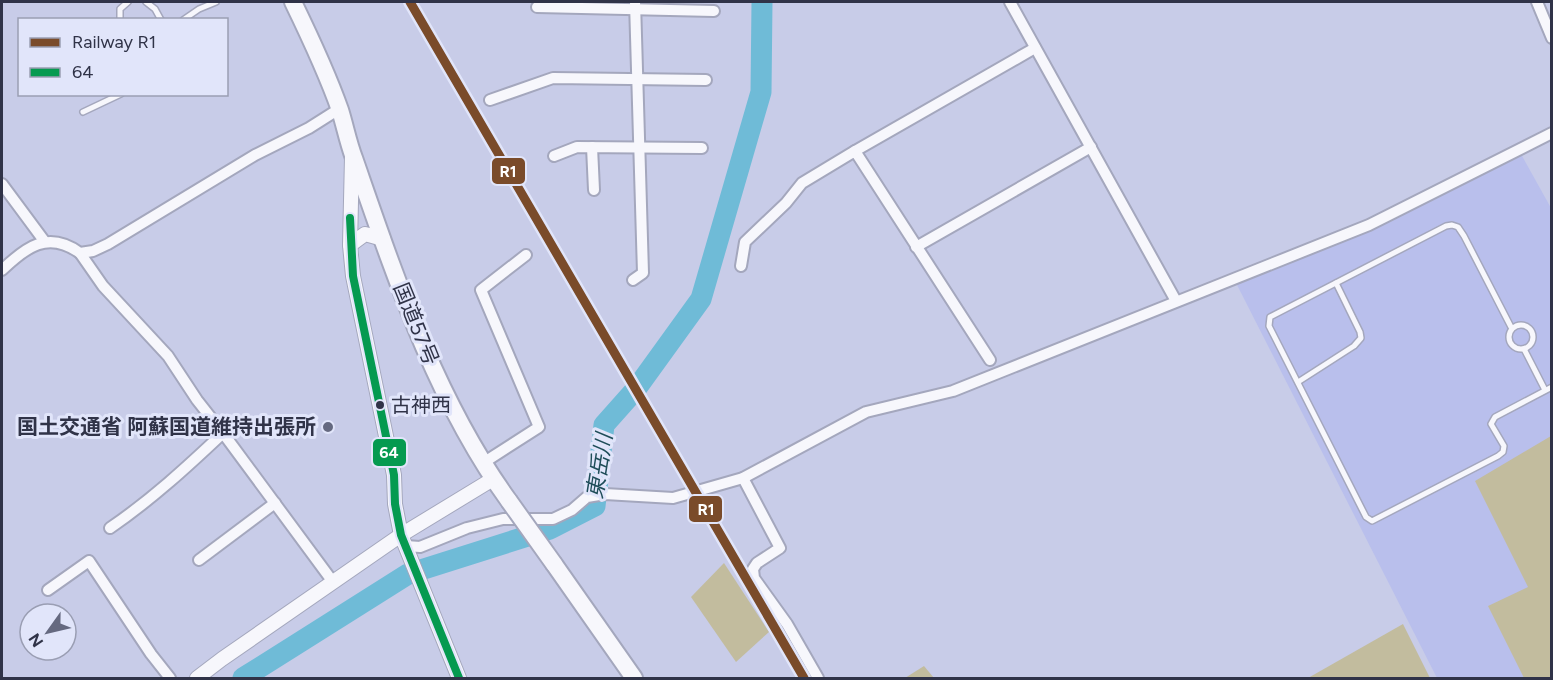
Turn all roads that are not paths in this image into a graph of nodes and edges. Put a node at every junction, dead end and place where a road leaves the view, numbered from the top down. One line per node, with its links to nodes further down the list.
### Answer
1 (128, 2): 10 (lane)
2 (146, 2): 11 (lane)
3 (216, 2): 12 (lane)
4 (293, 2): 19 (highway, 国道57号)
5 (1010, 2): 14 (street)
6 (1537, 2): 13 (street)
7 (635, 5): 8 (street); 9 (street); 15 (street)
8 (537, 7)
9 (714, 11)
10 (120, 18)
11 (160, 18)
12 (186, 18)
13 (1551, 38)
14 (1035, 48): 24 (street); 26 (street)
15 (637, 78): 16 (street); 18 (street); 23 (street)
16 (706, 80)
17 (117, 96): 20 (lane)
18 (490, 100)
19 (339, 109): 27 (highway, 国道57号); 35 (street)
20 (82, 112)
21 (1551, 133): 41 (street)
22 (592, 147): 23 (street); 28 (street); 30 (street)
23 (639, 147): 25 (street); 39 (street)
24 (1091, 147): 34 (street); 41 (street)
25 (702, 148)
26 (855, 151): 34 (street); 37 (street)
27 (352, 153): 31 (highway, 国道57号); 33 (street)
28 (555, 156)
29 (2, 184): 32 (street)
30 (594, 190)
31 (383, 239): 33 (street); 49 (highway, 国道57号)
32 (45, 242): 35 (street); 38 (street)
33 (350, 245): 54 (street)
34 (916, 247): 44 (street)
35 (80, 253): 48 (street)
36 (526, 255): 49 (street)
37 (741, 266)
38 (2, 270)
39 (633, 280)
40 (1336, 283): 42 (lane); 45 (lane); 45 (lane)
41 (1176, 301): 50 (street)
42 (1511, 327): 43 (lane); 43 (lane)
43 (1524, 349): 47 (lane)
44 (990, 360)
45 (1298, 382): 47 (lane)
46 (1551, 387): 47 (lane)
47 (1545, 390)
48 (223, 433): 52 (street); 53 (street)
49 (483, 463): 51 (highway, 国道57号)
50 (743, 478): 54 (street); 62 (street)
51 (493, 479): 54 (street); 61 (highway, 国道57号, bridge)
52 (275, 503): 55 (street); 56 (street)
53 (110, 528)
54 (405, 545): 56 (street); 60 (street)
55 (199, 560)
56 (333, 582): 59 (street)
57 (48, 590): 58 (street)
58 (170, 678)
59 (197, 678)
60 (459, 678)
61 (633, 678)
62 (818, 678)

